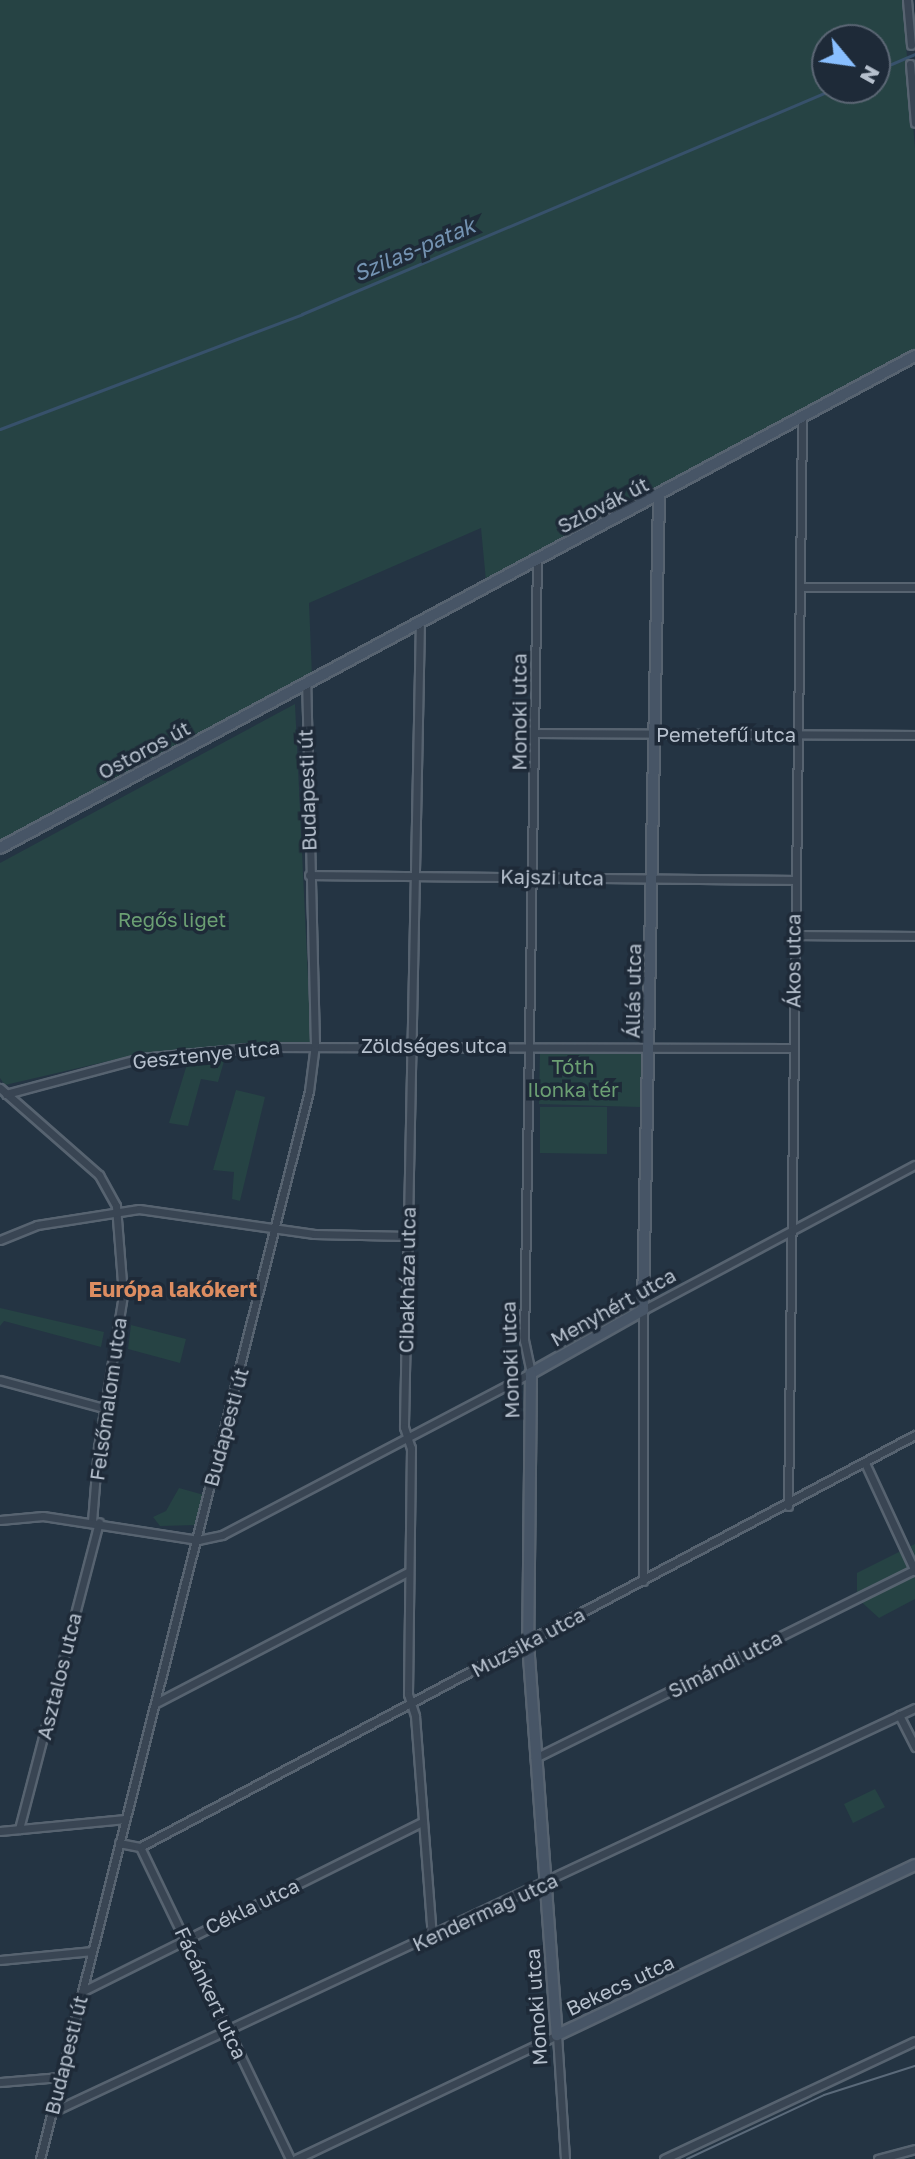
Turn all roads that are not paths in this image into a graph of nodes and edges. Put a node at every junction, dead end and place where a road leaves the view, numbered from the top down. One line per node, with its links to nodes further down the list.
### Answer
1 (907, 0): 2 (street)
2 (911, 45)
3 (910, 64): 4 (street)
4 (915, 123)
5 (915, 356): 6 (street, Szlovák út)
6 (802, 417): 7 (street, Szlovák út); 9 (street, Ákos utca)
7 (659, 496): 8 (street, Szlovák út); 15 (street, Állás utca)
8 (537, 558): 11 (street, Szlovák út); 13 (street, Monoki utca)
9 (800, 587): 10 (street); 14 (street, Ákos utca)
10 (915, 587)
11 (420, 620): 12 (street, Szlovák út); 19 (street, Cibakháza utca)
12 (306, 683): 17 (street, Ostoros út); 18 (street, Budapesti út)
13 (538, 733): 15 (street, Pemetefű utca); 20 (street, Monoki utca)
14 (797, 734): 15 (street, Pemetefű utca); 16 (street, Pemetefű utca); 22 (street, Ákos utca)
15 (654, 735): 21 (street, Állás utca)
16 (915, 735)
17 (0, 848)
18 (309, 875): 19 (street, Kajszi utca); 25 (street, Budapesti út)
19 (416, 876): 20 (street, Kajszi utca); 26 (street, Cibakháza utca)
20 (535, 876): 21 (street, Kajszi utca); 27 (street, Monoki utca)
21 (652, 879): 22 (street, Kajszi utca); 28 (street, Állás utca)
22 (794, 880): 23 (street, Ákos utca)
23 (793, 935): 24 (street); 29 (street, Ákos utca)
24 (915, 936)
25 (315, 1044): 26 (street, Zöldséges utca); 30 (street, Gesztenye utca); 33 (street, Budapesti út)
26 (413, 1045): 27 (street, Zöldséges utca); 35 (street, Cibakháza utca)
27 (531, 1046): 28 (street, Zöldséges utca); 38 (street, Monoki utca)
28 (651, 1047): 29 (street, Zöldséges utca); 37 (street, Állás utca)
29 (793, 1048): 34 (street, Ákos utca)
30 (3, 1091): 32 (street, Felsőmalom utca)
31 (915, 1165): 34 (street, Menyhért utca)
32 (115, 1212): 33 (street); 36 (street); 40 (street, Felsőmalom utca)
33 (276, 1229): 35 (street); 47 (street, Budapesti út)
34 (792, 1232): 37 (street, Menyhért utca); 44 (street, Ákos utca)
35 (408, 1236): 42 (street, Cibakháza utca)
36 (0, 1240)
37 (643, 1310): 38 (street, Menyhért utca); 50 (street, Állás utca)
38 (531, 1373): 42 (street, Menyhért utca); 51 (street, Monoki utca)
39 (0, 1380): 40 (street)
40 (104, 1408): 46 (street, Felsőmalom utca)
41 (915, 1435): 43 (street, Muzsika utca)
42 (409, 1437): 47 (street, Menyhért utca); 49 (street, Cibakháza utca)
43 (865, 1463): 44 (street, Muzsika utca); 48 (street)
44 (788, 1506): 50 (street, Muzsika utca)
45 (0, 1520): 46 (street)
46 (96, 1522): 47 (street); 60 (street, Asztalos utca)
47 (198, 1540): 52 (street, Budapesti út)
48 (915, 1570): 57 (street, Simándi utca)
49 (408, 1572): 52 (street); 53 (street, Cibakháza utca)
50 (643, 1581): 51 (street, Muzsika utca)
51 (528, 1643): 53 (street, Muzsika utca); 57 (street, Monoki utca)
52 (156, 1703): 58 (street, Budapesti út)
53 (412, 1704): 59 (street, Cibakháza utca); 63 (street, Muzsika utca)
54 (915, 1708): 55 (street, Kendermag utca)
55 (899, 1715): 56 (street); 65 (street, Kendermag utca)
56 (915, 1747)
57 (535, 1758): 65 (street, Monoki utca)
58 (125, 1819): 60 (street); 62 (street, Budapesti út)
59 (422, 1822): 66 (street, Cibakháza utca); 67 (street, Cékla utca)
60 (19, 1829): 61 (street)
61 (0, 1831)
62 (119, 1843): 63 (street); 68 (street, Budapesti út)
63 (140, 1847): 67 (street, Fácánkert utca)
64 (915, 1865): 72 (street, Bekecs utca)
65 (545, 1884): 66 (street, Kendermag utca); 72 (street, Monoki utca)
66 (432, 1936): 71 (street, Kendermag utca)
67 (186, 1939): 70 (street, Cékla utca); 71 (street, Fácánkert utca)
68 (92, 1951): 69 (street); 70 (street, Budapesti út)
69 (0, 1960)
70 (83, 1991): 74 (street, Budapesti út)
71 (230, 2032): 76 (street, Kendermag utca); 79 (street, Fácánkert utca)
72 (557, 2035): 80 (street, Bekecs utca); 81 (street, Monoki utca)
73 (915, 2041): 82 (street)
74 (60, 2077): 75 (street); 76 (street, Budapesti út)
75 (0, 2082)
76 (52, 2112): 78 (street, Budapesti út)
77 (915, 2149): 83 (street)
78 (40, 2159)
79 (290, 2159)
80 (296, 2159)
81 (565, 2159)
82 (664, 2159)
83 (878, 2159)

